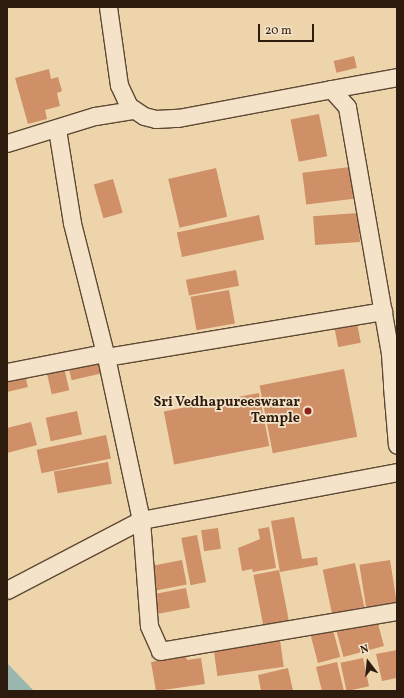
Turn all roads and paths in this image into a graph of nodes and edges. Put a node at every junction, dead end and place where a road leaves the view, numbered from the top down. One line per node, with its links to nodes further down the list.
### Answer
1 (108, 7): 4 (street)
2 (397, 77): 3 (street)
3 (331, 89): 4 (street); 7 (street)
4 (134, 110): 5 (street)
5 (57, 129): 6 (street); 8 (street)
6 (7, 143)
7 (383, 311): 8 (street); 10 (street)
8 (105, 355): 9 (street); 13 (street)
9 (7, 372)
10 (395, 386): 11 (street)
11 (397, 445)
12 (397, 472): 13 (street)
13 (141, 520): 14 (street); 15 (street)
14 (7, 590)
15 (397, 611)

